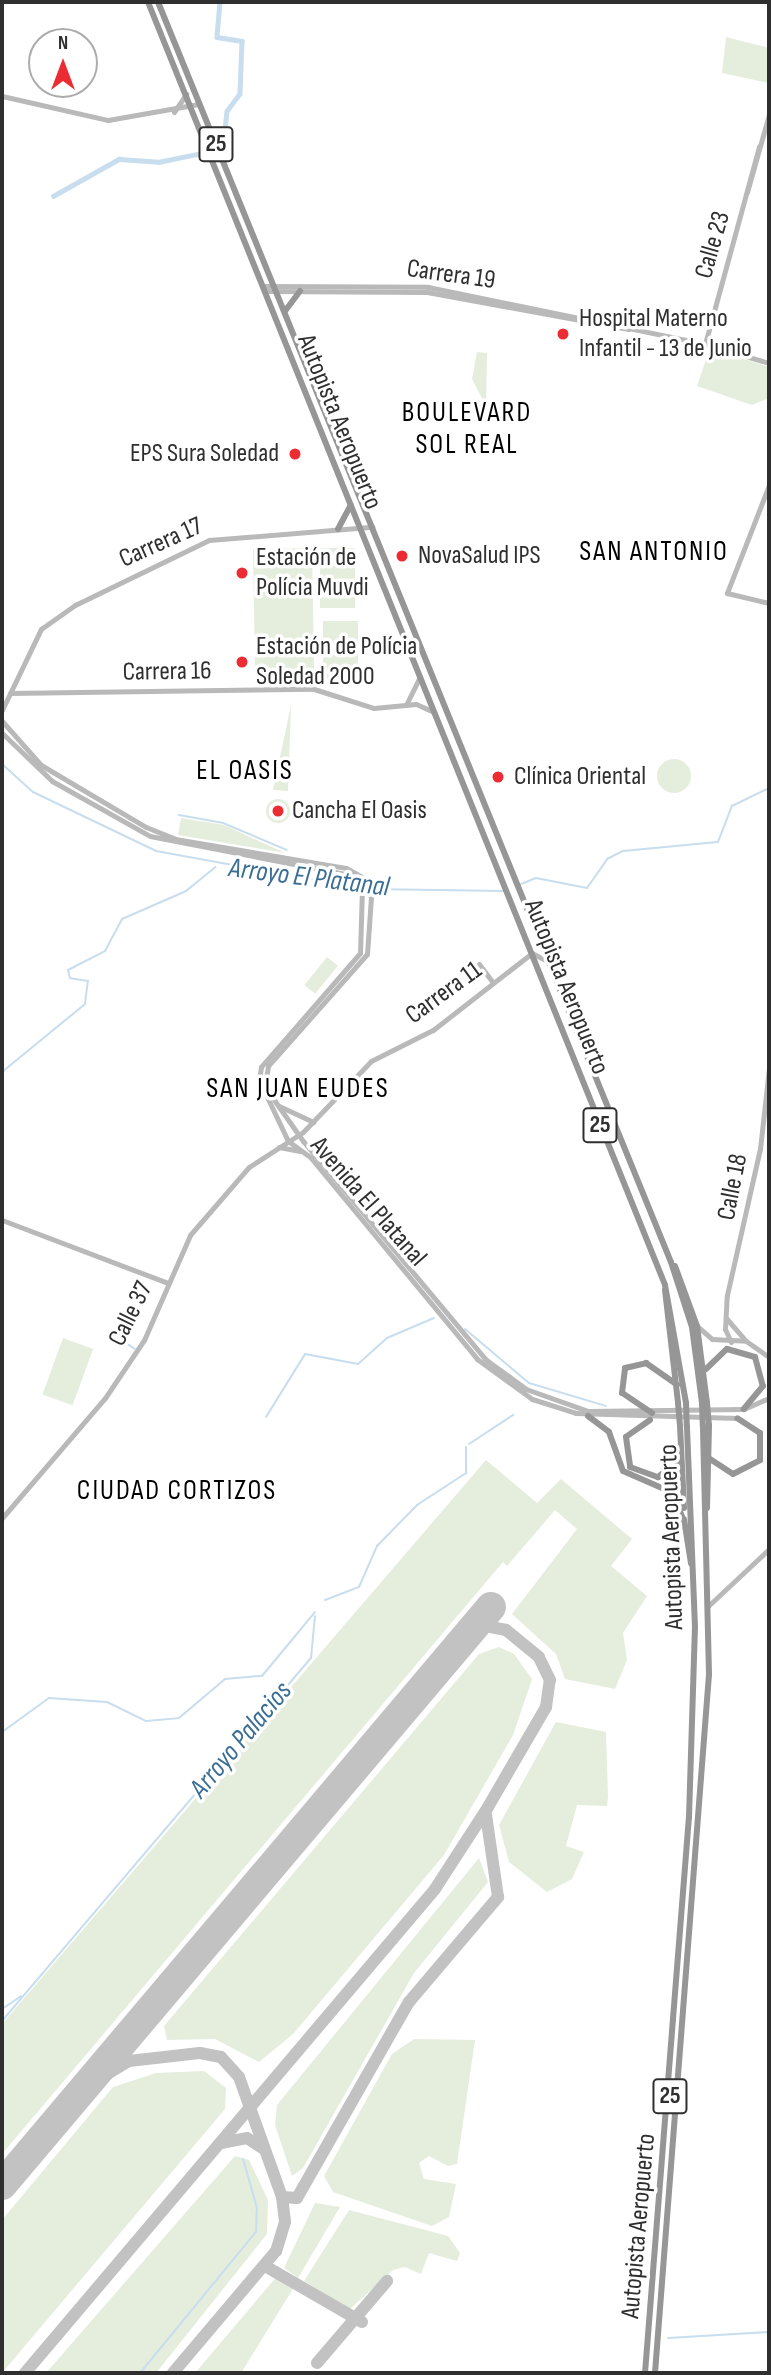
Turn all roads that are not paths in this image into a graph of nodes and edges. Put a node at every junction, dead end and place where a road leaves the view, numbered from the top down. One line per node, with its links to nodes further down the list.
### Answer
1 (148, 2): 3 (highway, Autopista Aeropuerto / 25)
2 (158, 2): 5 (highway, Autopista Aeropuerto / 25)
3 (186, 94): 6 (highway, Autopista Aeropuerto / 25); 7 (main road)
4 (2, 96): 7 (main road)
5 (199, 104): 6 (main road); 10 (highway, Autopista Aeropuerto / 25)
6 (192, 110): 7 (main road); 9 (highway, Autopista Aeropuerto / 25)
7 (174, 112)
8 (769, 114): 14 (main road, Calle 23)
9 (265, 289): 10 (main road, Carrera 19); 17 (highway, Autopista Aeropuerto / 25)
10 (275, 289): 11 (main road, Carrera 19); 12 (highway, Autopista Aeropuerto / 25); 13 (main road, Carrera 19)
11 (300, 291): 12 (highway); 13 (main road, Carrera 19)
12 (285, 313): 18 (highway, Autopista Aeropuerto / 25)
13 (629, 329): 14 (main road, Carrera 19)
14 (705, 344): 15 (main road, Carrera 19)
15 (769, 363)
16 (769, 485): 21 (main road)
17 (351, 503): 19 (highway, Autopista Aeropuerto / 25); 20 (highway)
18 (372, 527): 19 (main road, Carrera 17); 32 (highway, Autopista Aeropuerto / 25)
19 (361, 528): 20 (main road, Carrera 17); 22 (highway, Autopista Aeropuerto / 25)
20 (338, 529): 23 (main road, Carrera 17)
21 (769, 603)
22 (420, 675): 25 (main road); 27 (highway, Autopista Aeropuerto / 25)
23 (10, 693): 24 (main road, Carrera 17); 25 (main road, Carrera 16)
24 (4, 701): 26 (main road, Carrera 17)
25 (404, 706): 27 (main road, Carrera 16)
26 (2, 710)
27 (434, 712): 31 (highway, Autopista Aeropuerto / 25)
28 (2, 721): 30 (main road, Avenida El Platanal)
29 (2, 733): 30 (main road)
30 (368, 897): 36 (main road, Avenida El Platanal); 39 (main road, Avenida El Platanal)
31 (532, 953): 32 (main road); 34 (main road, Carrera 11); 46 (highway, Autopista Aeropuerto / 25)
32 (551, 963): 43 (highway, Autopista Aeropuerto / 25)
33 (480, 964): 34 (main road)
34 (492, 981): 37 (main road, Carrera 11)
35 (769, 1067): 47 (main road, Calle 18)
36 (277, 1104): 37 (main road); 38 (main road, Avenida El Platanal)
37 (314, 1122): 38 (main road, Carrera 11)
38 (299, 1135): 39 (main road, Calle 37); 45 (main road, Avenida El Platanal)
39 (288, 1141): 40 (main road, Calle 37); 41 (main road, Avenida El Platanal)
40 (276, 1147): 41 (main road); 44 (main road, Calle 37)
41 (306, 1152): 45 (main road, Avenida El Platanal)
42 (2, 1220): 44 (main road)
43 (671, 1262): 49 (highway); 60 (highway, Autopista Aeropuerto / 25)
44 (168, 1283): 70 (main road, Calle 37)
45 (418, 1284): 62 (main road, Avenida El Platanal); 63 (main road, Avenida El Platanal)
46 (665, 1285): 57 (highway); 59 (highway, Autopista Aeropuerto / 25)
47 (725, 1312): 48 (main road, Calle 18); 51 (main road)
48 (725, 1324): 50 (main road); 52 (main road, Calle 18)
49 (697, 1326): 50 (main road); 56 (highway)
50 (706, 1336): 52 (main road)
51 (746, 1341): 52 (main road); 53 (main road)
52 (731, 1342)
53 (762, 1351): 54 (main road); 55 (main road)
54 (769, 1357)
55 (769, 1363)
56 (705, 1374): 60 (highway); 61 (highway)
57 (677, 1385): 59 (highway); 63 (highway)
58 (769, 1398): 61 (main road, Avenida El Platanal)
59 (682, 1403): 65 (highway, Autopista Aeropuerto / 25, bridge)
60 (705, 1403): 66 (highway, Autopista Aeropuerto / 25, bridge)
61 (744, 1409): 63 (main road, Avenida El Platanal)
62 (588, 1416): 63 (main road, Avenida El Platanal); 71 (highway)
63 (651, 1416): 64 (main road, Avenida El Platanal); 67 (highway)
64 (737, 1418): 68 (highway)
65 (683, 1426): 67 (highway); 73 (highway, Autopista Aeropuerto / 25)
66 (706, 1426): 68 (highway); 69 (highway, Autopista Aeropuerto / 25)
67 (681, 1453): 71 (highway)
68 (710, 1459): 69 (highway)
69 (705, 1513): 74 (highway, Autopista Aeropuerto / 25)
70 (2, 1518)
71 (684, 1521): 73 (highway)
72 (769, 1549): 74 (main road)
73 (694, 1575): 75 (highway, Autopista Aeropuerto / 25)
74 (707, 1607): 76 (highway, Autopista Aeropuerto / 25)
75 (645, 2373)
76 (655, 2373)

